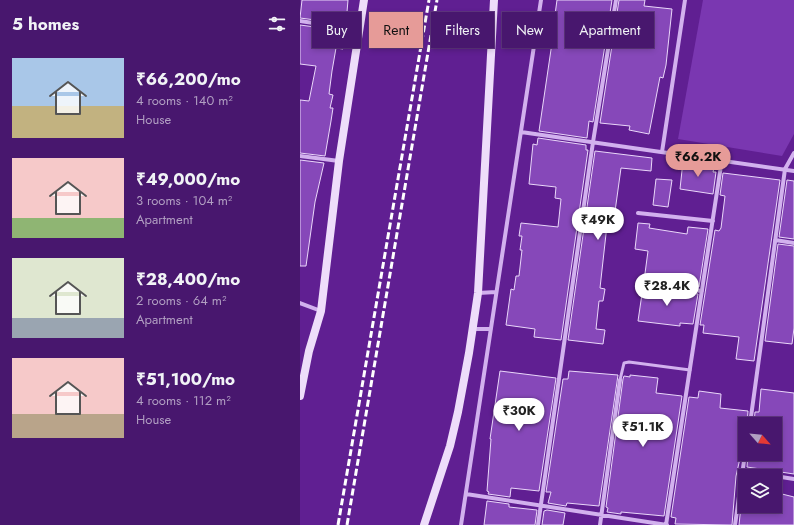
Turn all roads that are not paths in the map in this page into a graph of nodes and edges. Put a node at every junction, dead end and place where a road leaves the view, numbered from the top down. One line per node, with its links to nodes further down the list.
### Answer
1 (364, 0): 7 (street)
2 (494, 0): 26 (street)
3 (541, 0): 10 (street)
4 (616, 0): 11 (street)
5 (685, 0): 12 (street)
6 (300, 21): 8 (street)
7 (361, 22)
8 (312, 23)
9 (357, 48): 16 (street)
10 (521, 132): 11 (street); 25 (street)
11 (593, 142): 12 (street); 38 (street)
12 (662, 152): 15 (street)
13 (794, 153): 17 (street)
14 (300, 156): 16 (street)
15 (722, 159): 17 (street); 20 (street)
16 (339, 161): 28 (street)
17 (784, 169): 18 (street); 21 (street)
18 (794, 171)
19 (638, 213): 20 (street)
20 (713, 221): 24 (street)
21 (775, 240): 22 (street); 34 (street)
22 (794, 243)
23 (645, 284): 24 (street)
24 (702, 291): 31 (street)
25 (496, 292): 26 (street); 30 (street)
26 (478, 293): 29 (street)
27 (300, 303): 28 (street)
28 (321, 311): 33 (street)
29 (473, 329): 30 (street); 41 (street)
30 (491, 329): 37 (street)
31 (690, 370): 32 (lane); 45 (street)
32 (620, 380): 40 (street)
33 (300, 396)
34 (751, 417)
35 (782, 477): 36 (street)
36 (794, 479)
37 (466, 494): 38 (street); 42 (street)
38 (541, 504): 40 (street); 43 (street)
39 (738, 505): 46 (street)
40 (602, 515): 44 (street); 45 (street)
41 (424, 525)
42 (461, 525)
43 (538, 525)
44 (600, 525)
45 (667, 525)
46 (735, 525)

